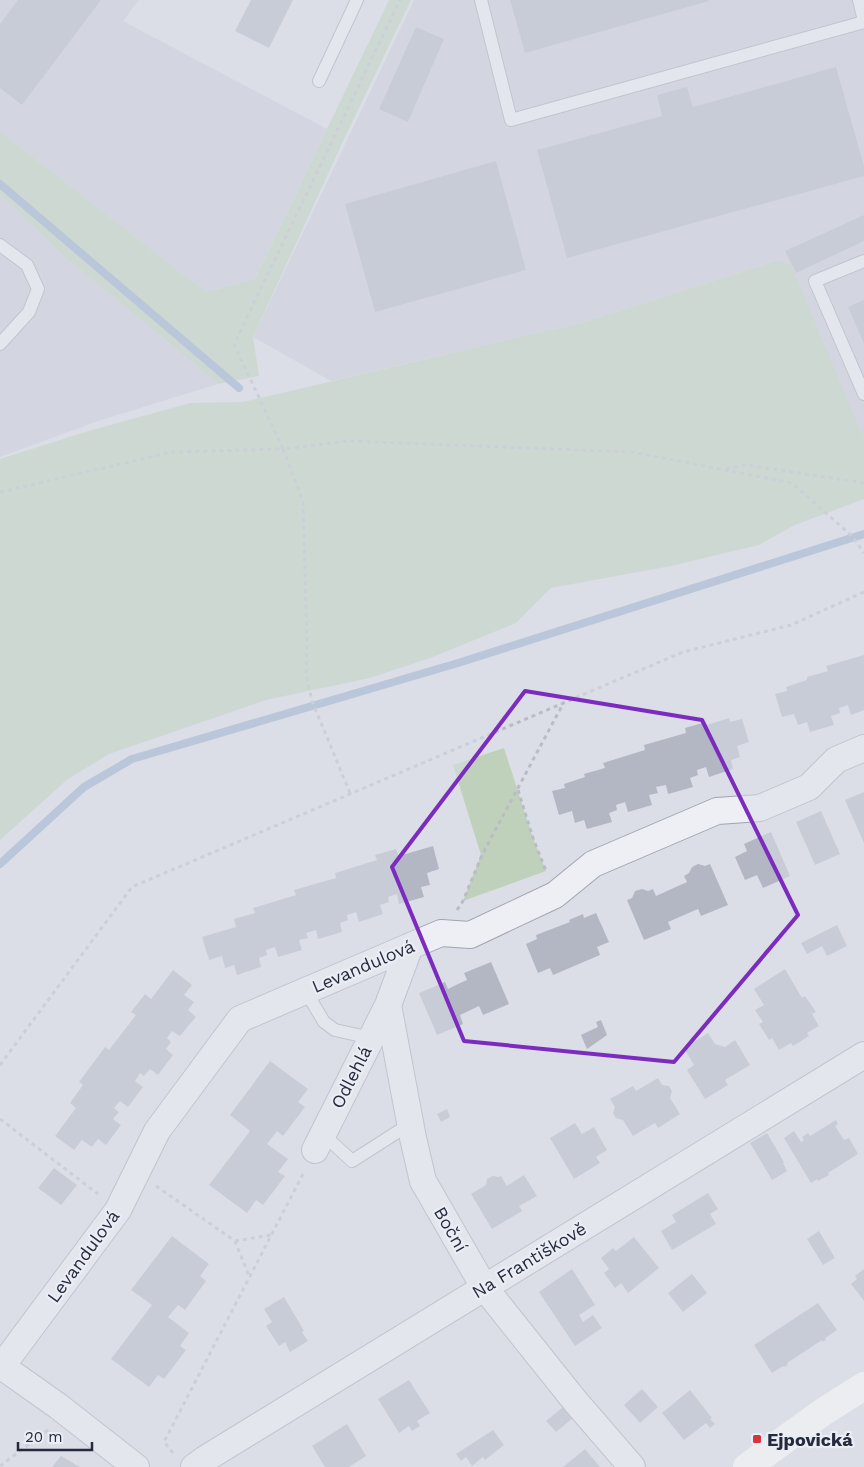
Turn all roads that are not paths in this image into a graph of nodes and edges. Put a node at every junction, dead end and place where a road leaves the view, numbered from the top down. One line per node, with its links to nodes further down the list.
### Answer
1 (357, 0): 5 (lane)
2 (481, 0): 4 (lane)
3 (859, 0): 4 (lane)
4 (864, 22)
5 (319, 81)
6 (0, 245): 8 (lane)
7 (864, 261): 9 (lane)
8 (0, 344)
9 (864, 394)
10 (864, 748): 11 (street, Levandulová)
11 (410, 946): 12 (street, Levandulová); 13 (street)
12 (305, 990): 14 (lane); 19 (street, Levandulová)
13 (388, 1004): 14 (street, Odlehlá); 16 (street, Boční)
14 (371, 1038): 17 (street, Odlehlá)
15 (864, 1055): 18 (street, Na Františkově)
16 (410, 1124): 17 (lane); 18 (street, Boční)
17 (319, 1142)
18 (484, 1287): 21 (street, Na Františkově); 23 (street, Boční)
19 (1, 1366): 22 (street)
20 (864, 1386): 24 (street)
21 (184, 1461)
22 (136, 1467)
23 (632, 1467)
24 (747, 1467)

